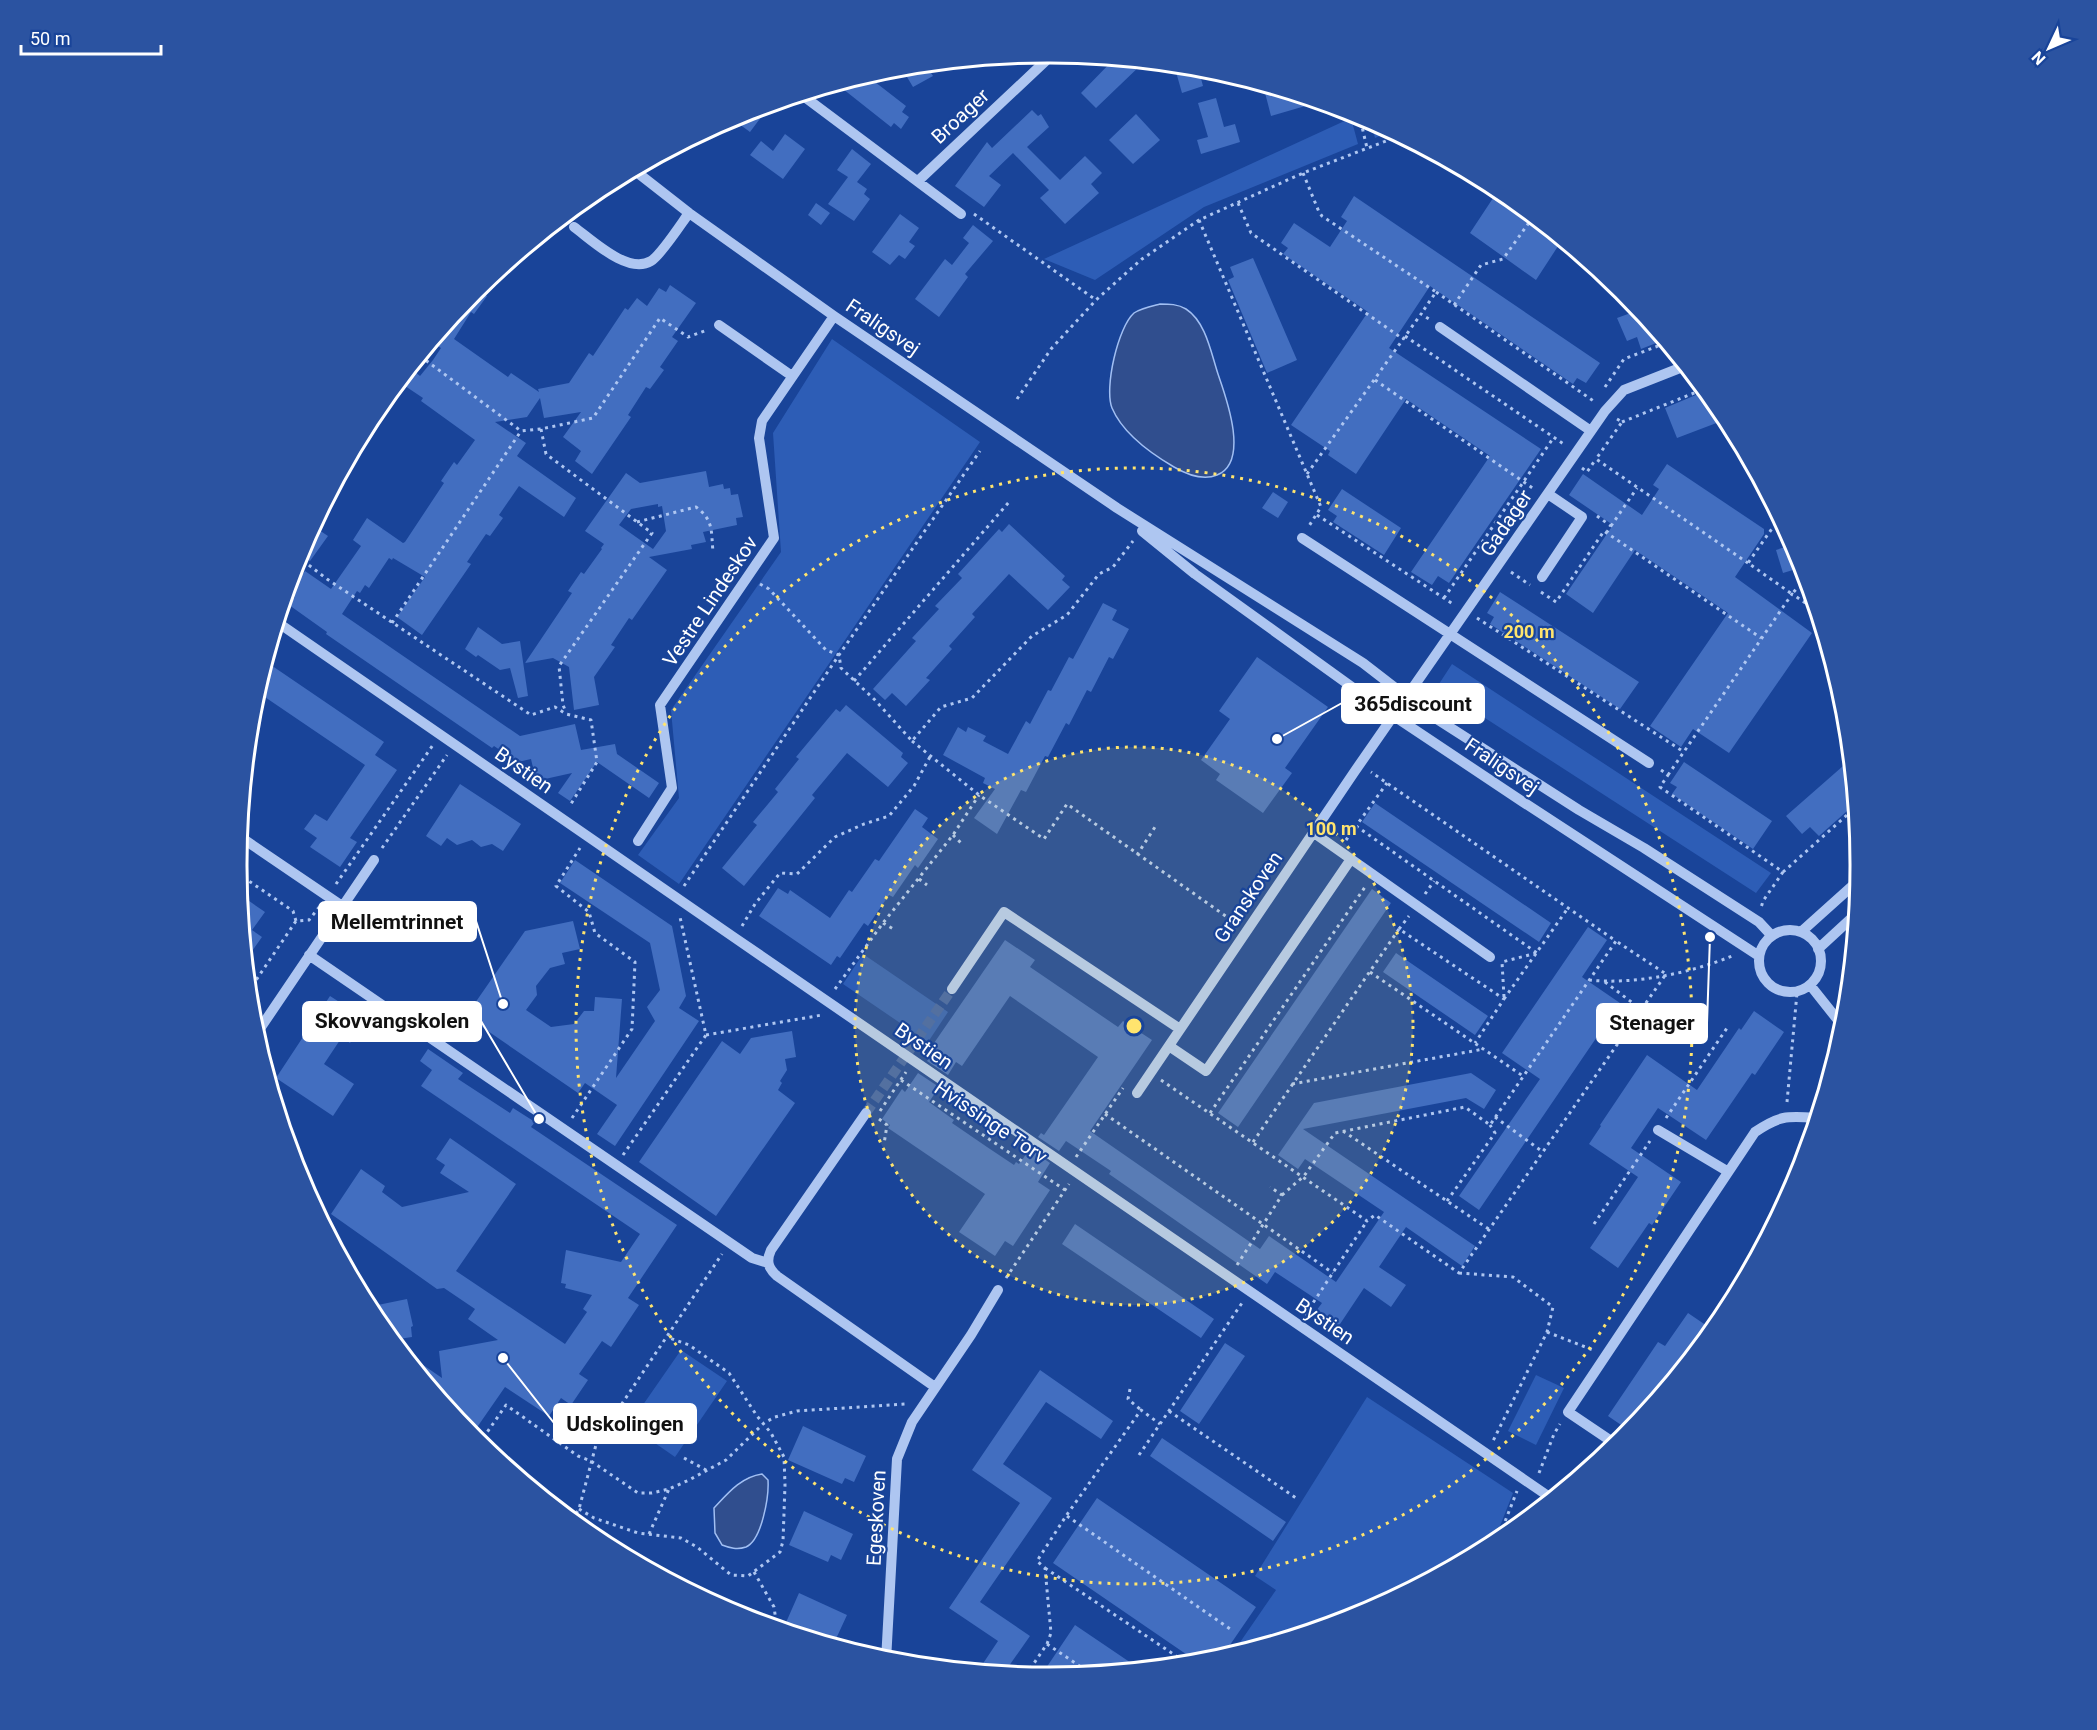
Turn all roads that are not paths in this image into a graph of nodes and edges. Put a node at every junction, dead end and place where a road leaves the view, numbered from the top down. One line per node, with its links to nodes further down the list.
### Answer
1 (1043, 63): 4 (street, Broager)
2 (809, 100): 4 (street)
3 (640, 175): 5 (street, Fraligsvej)
4 (918, 181): 6 (street)
5 (689, 213): 7 (street); 8 (street, Fraligsvej)
6 (961, 214)
7 (574, 227)
8 (834, 316): 12 (street, Vestre Lindeskov); 15 (street, Fraligsvej)
9 (719, 325): 12 (street)
10 (1440, 327): 13 (street)
11 (1678, 369): 13 (street, Gadager)
12 (792, 376): 25 (street, Vestre Lindeskov)
13 (1591, 431): 14 (street, Gadager)
14 (1547, 496): 17 (street); 19 (street, Gadager)
15 (1117, 508): 20 (street, Fraligsvej); 21 (street, Fraligsvej)
16 (1302, 538): 19 (street)
17 (1542, 577)
18 (283, 626): 52 (street, Bystien)
19 (1451, 634): 20 (street, Gadager); 22 (street)
20 (1408, 697): 21 (street, Granskoven); 32 (street, Fraligsvej)
21 (1394, 716): 23 (street, Granskoven); 35 (street, Fraligsvej)
22 (1649, 763)
23 (1314, 833): 26 (street); 41 (street, Granskoven)
24 (247, 841): 29 (street)
25 (638, 841)
26 (1351, 859): 36 (street); 42 (street)
27 (374, 860): 29 (street)
28 (1850, 888): 31 (street)
29 (342, 906): 34 (street)
30 (1849, 921): 33 (street)
31 (1801, 932): 32 (street); 33 (street)
32 (1772, 936): 35 (street)
33 (1818, 949): 37 (street)
34 (309, 955): 40 (street); 48 (street)
35 (1759, 956): 37 (street)
36 (1490, 957)
37 (1810, 985): 39 (street)
38 (952, 989): 41 (street)
39 (1836, 1017)
40 (263, 1024)
41 (1180, 1029): 42 (street, Granskoven)
42 (1169, 1046): 43 (street, Granskoven)
43 (1137, 1093)
44 (871, 1115): 48 (street)
45 (1810, 1118): 47 (street)
46 (1658, 1130): 47 (street)
47 (1726, 1172): 51 (street)
48 (768, 1263): 50 (street)
49 (998, 1290): 50 (street, Egeskoven)
50 (935, 1387): 53 (street, Egeskoven)
51 (1608, 1439)
52 (1545, 1494)
53 (887, 1651)

